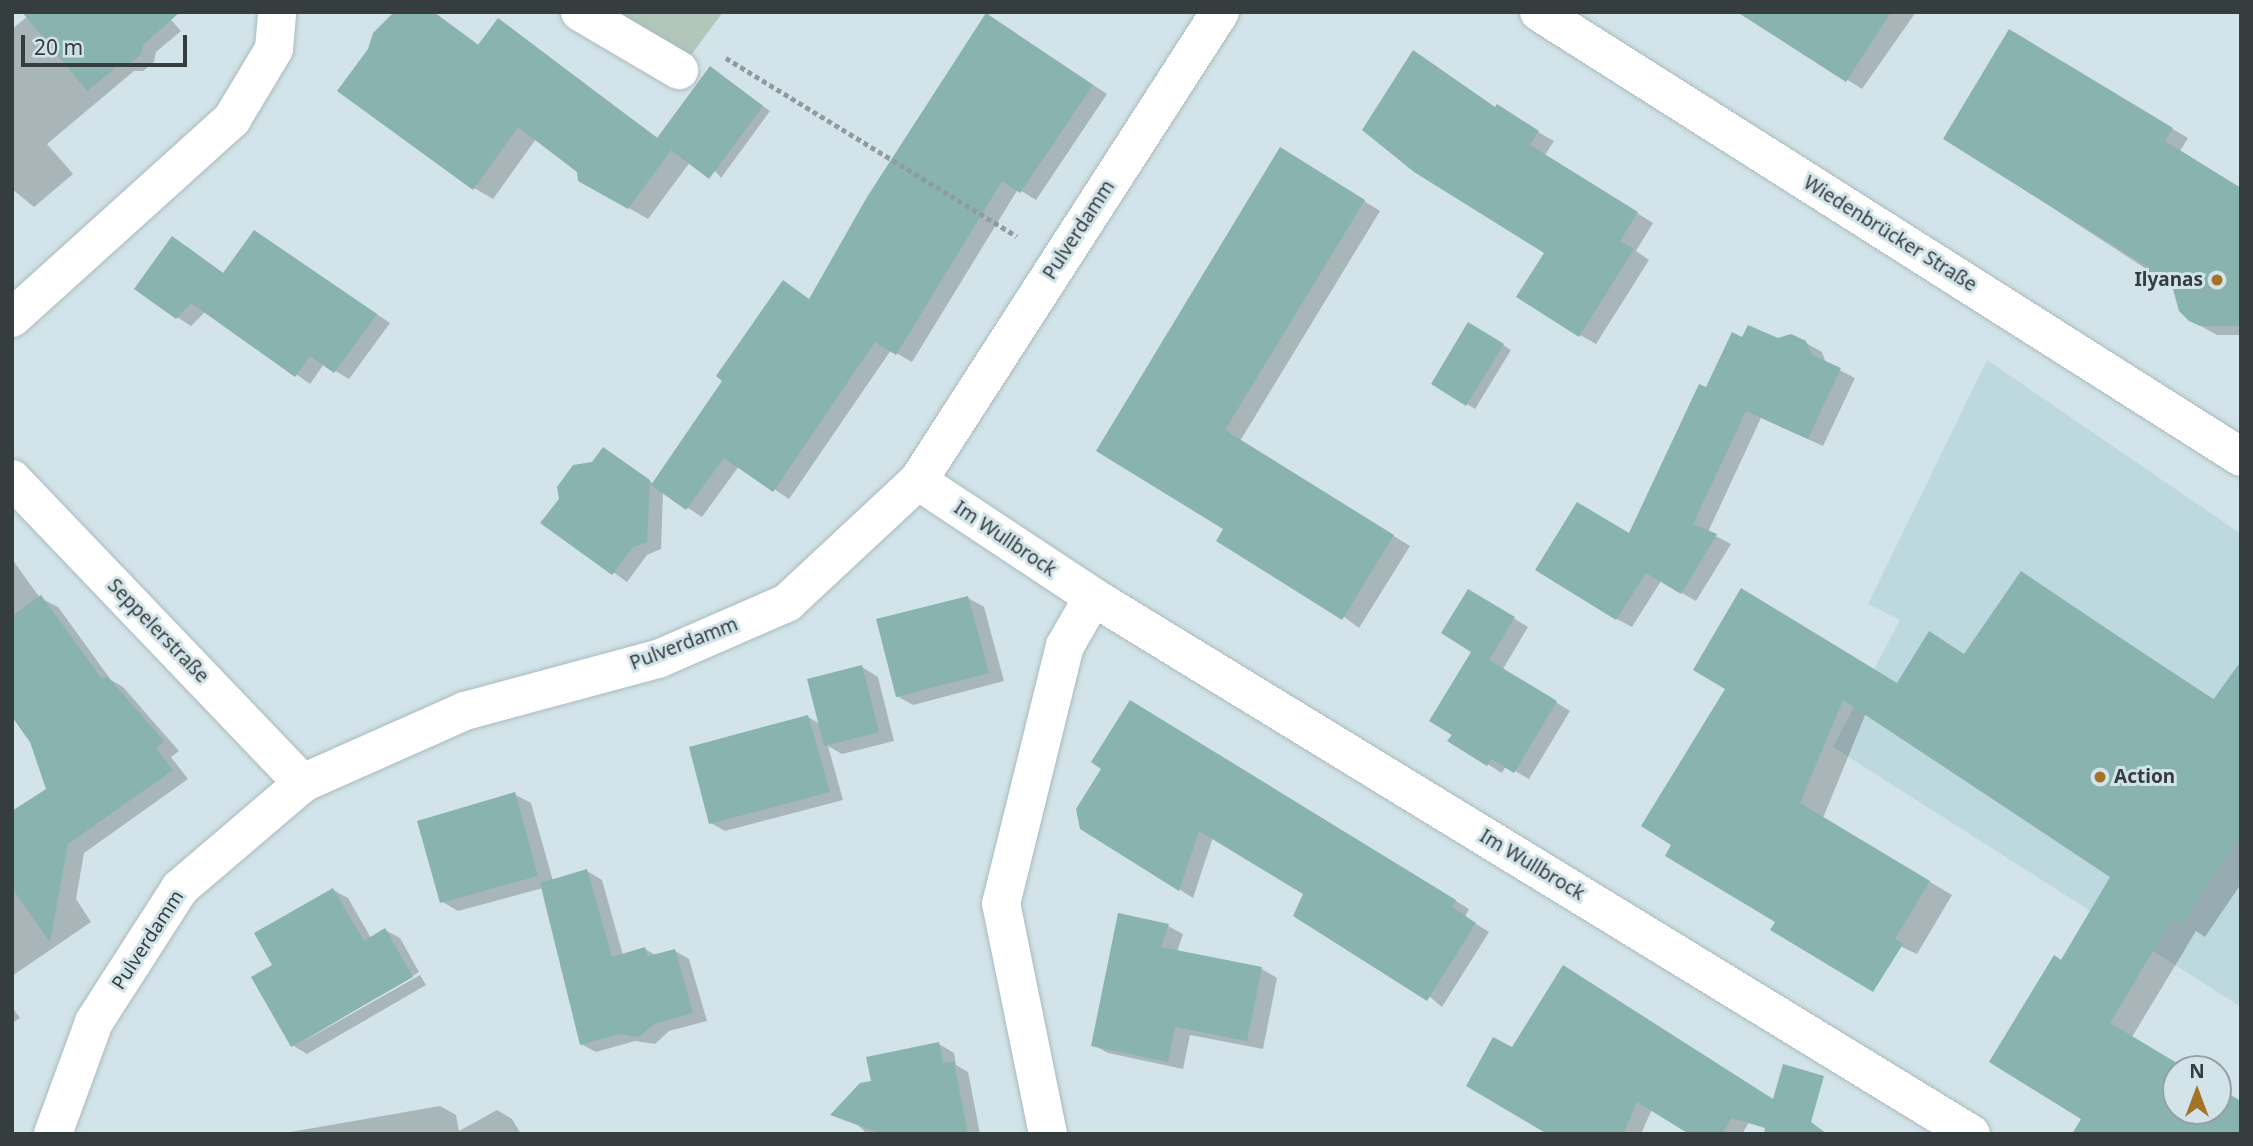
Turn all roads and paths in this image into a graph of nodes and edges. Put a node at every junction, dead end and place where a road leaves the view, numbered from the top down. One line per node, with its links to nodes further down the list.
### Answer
1 (277, 12): 8 (street)
2 (580, 12): 6 (street)
3 (1220, 12): 7 (street, Pulverdamm)
4 (1539, 12): 9 (street, Wiedenbrücker Straße)
5 (720, 55): 7 (path)
6 (680, 70)
7 (1058, 261): 11 (street, Pulverdamm)
8 (12, 318)
9 (2241, 457)
10 (12, 479): 13 (street, Seppelerstraße)
11 (918, 481): 12 (street, Im Wullbrock); 13 (street, Pulverdamm)
12 (1093, 597): 15 (street); 16 (street, Im Wullbrock)
13 (303, 783): 14 (street, Pulverdamm)
14 (52, 1134)
15 (1048, 1134)
16 (1971, 1134)

